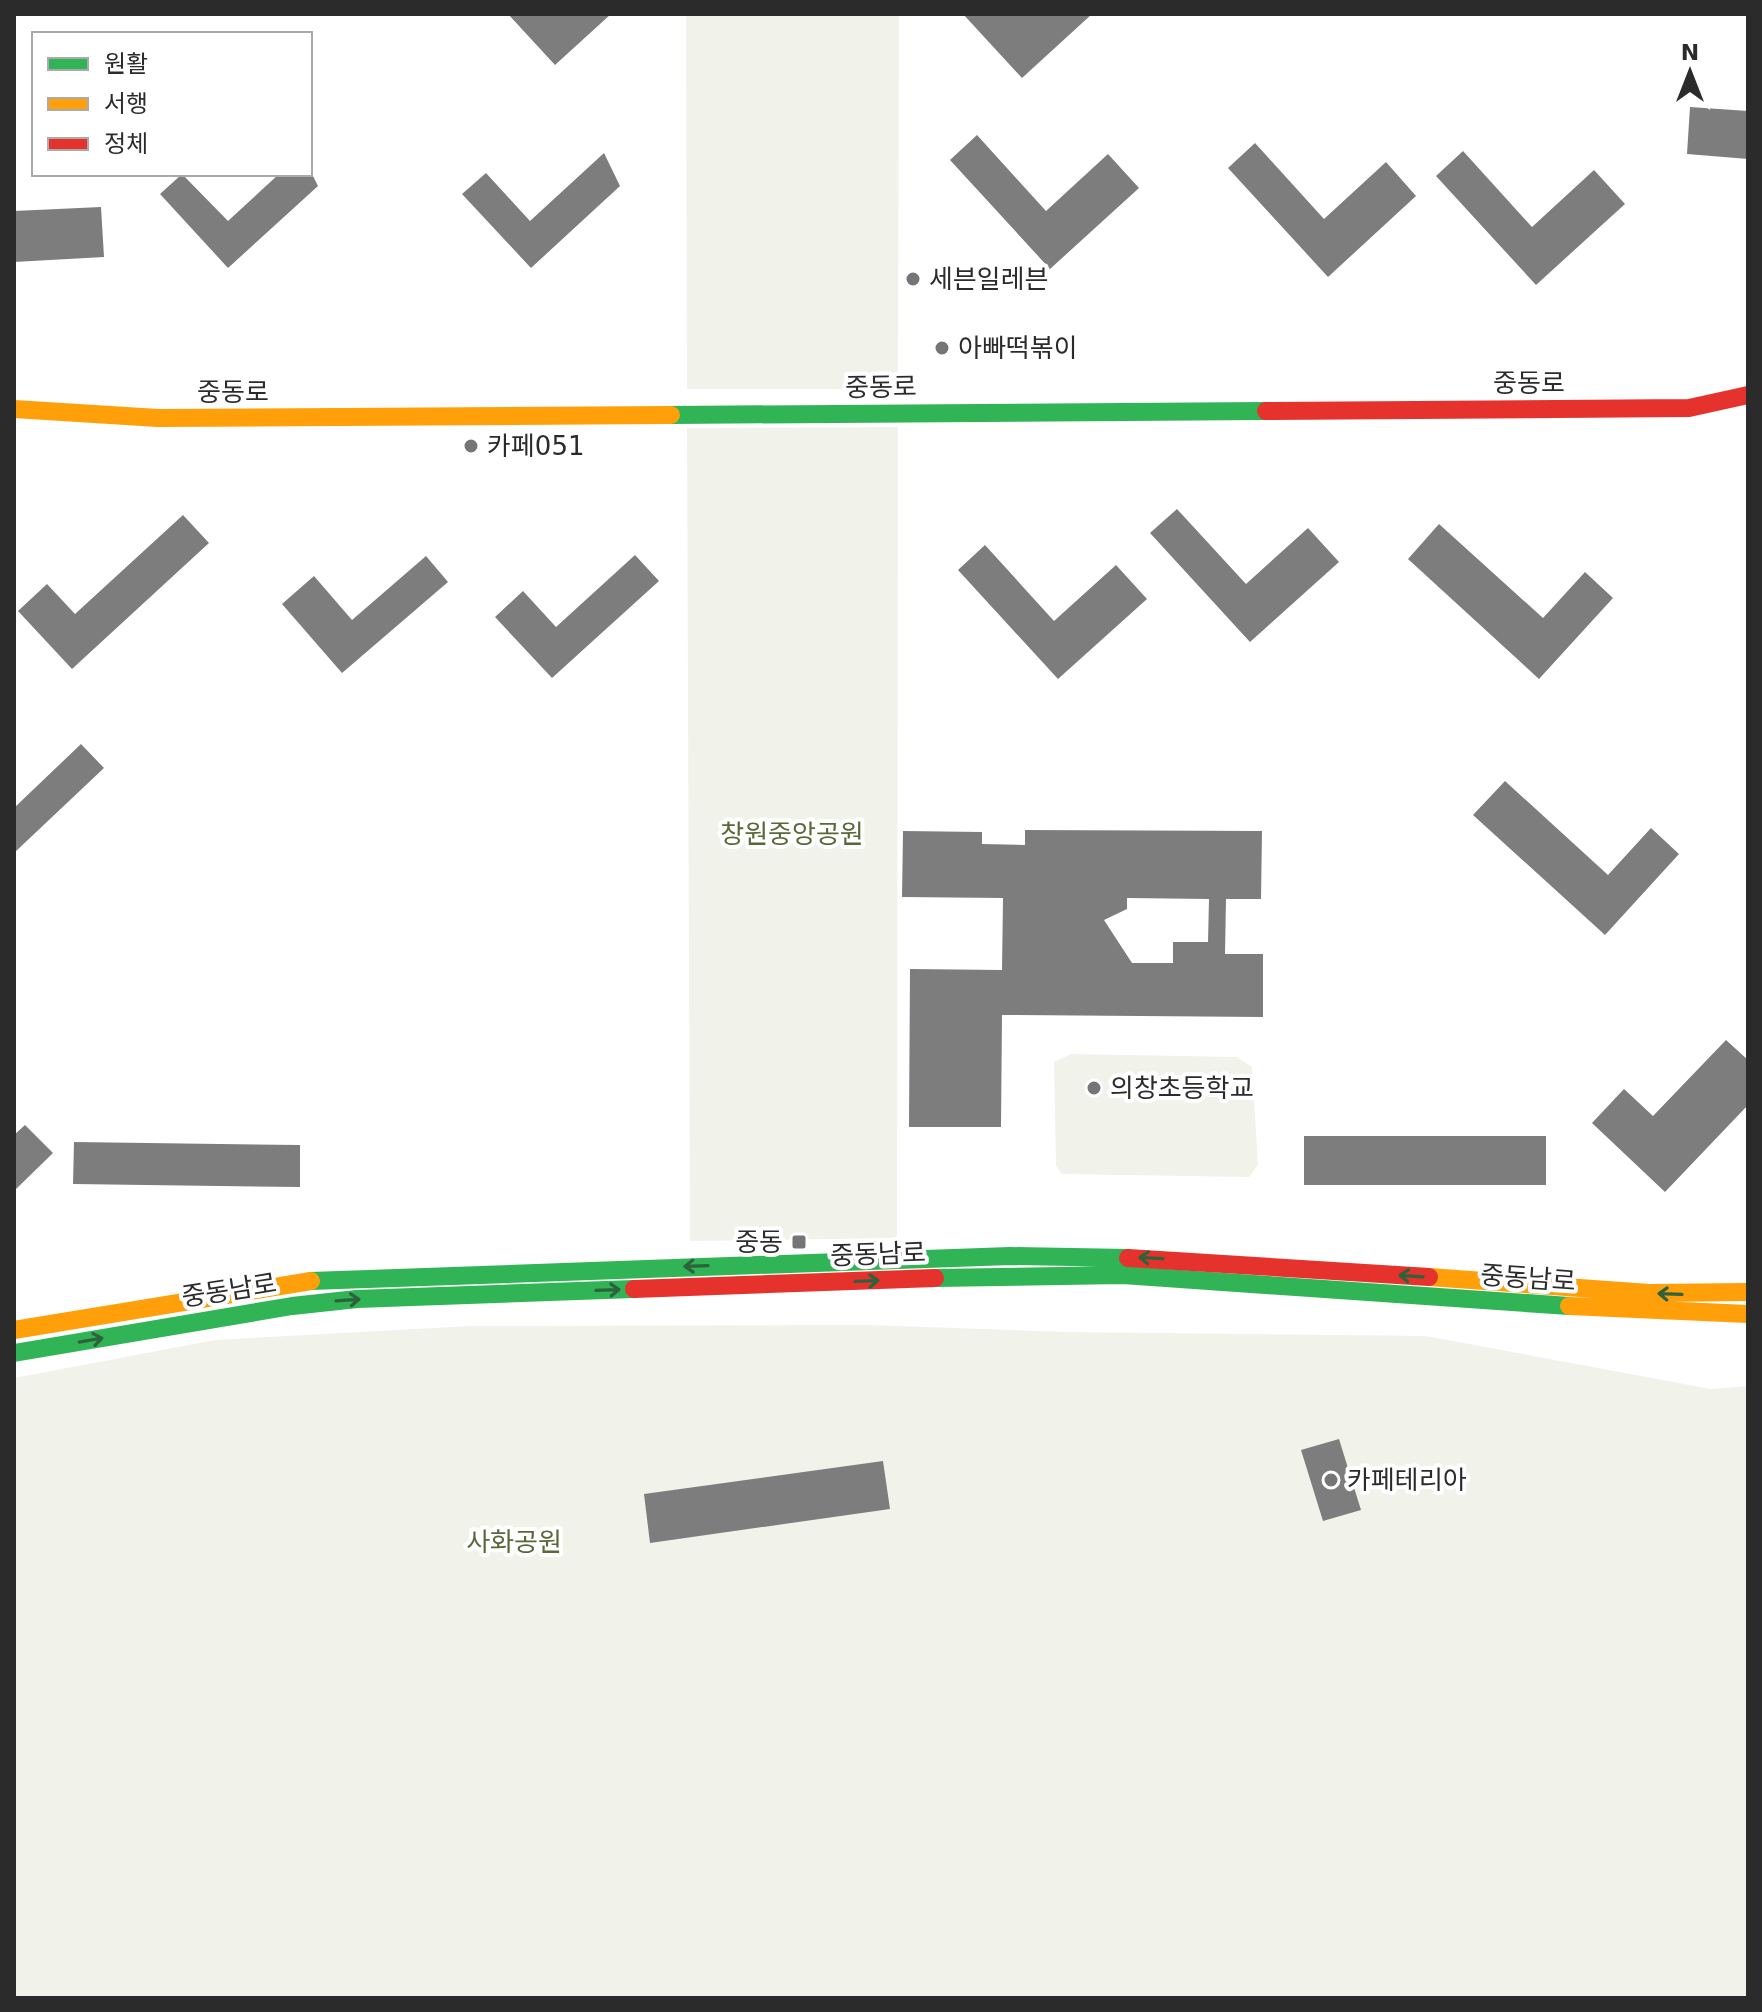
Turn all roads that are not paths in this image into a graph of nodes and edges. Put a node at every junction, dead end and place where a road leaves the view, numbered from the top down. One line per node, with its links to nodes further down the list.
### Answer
1 (1748, 395): 2 (street, 중동로)
2 (14, 409)
3 (1748, 1292): 5 (street, 중동남로, one-way to 5)
4 (1748, 1314): 6 (street, 중동남로, one-way to 4)
5 (14, 1330)
6 (14, 1353)

